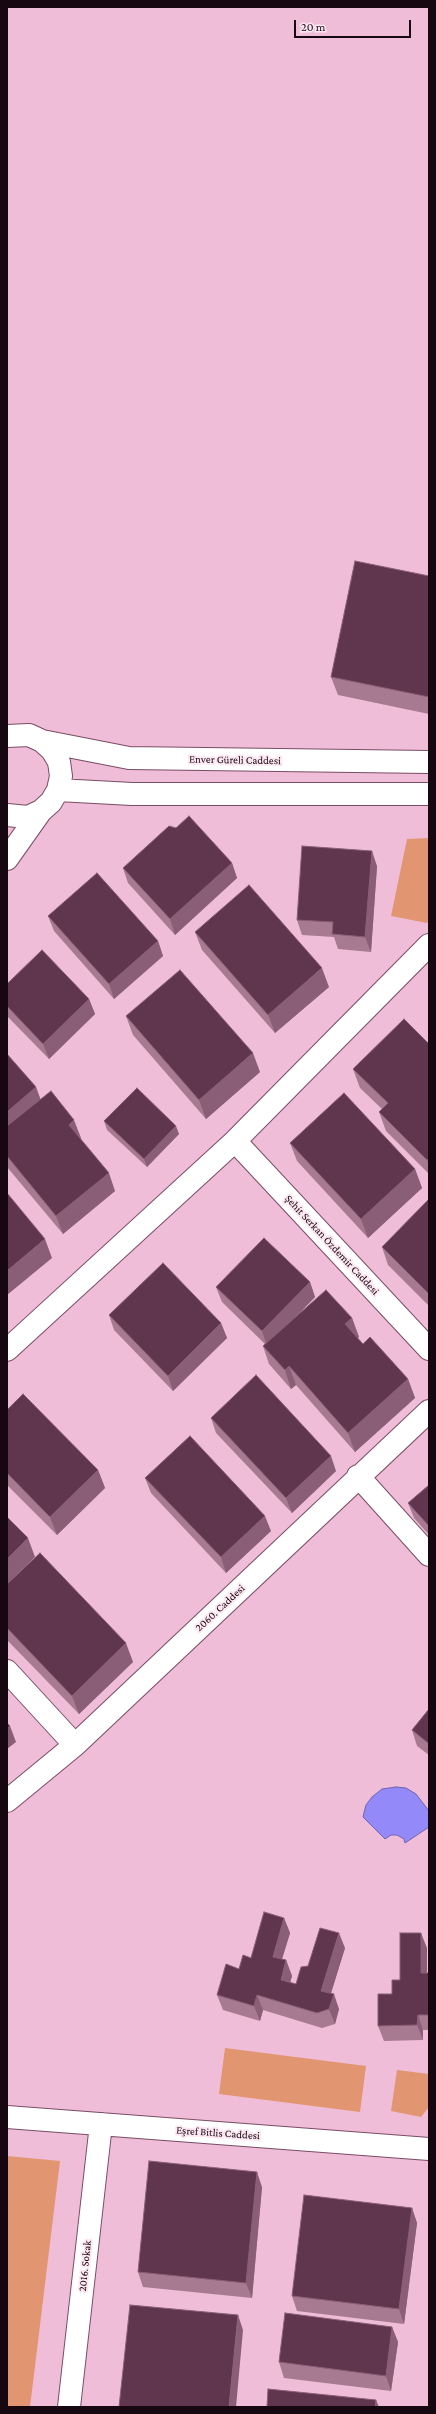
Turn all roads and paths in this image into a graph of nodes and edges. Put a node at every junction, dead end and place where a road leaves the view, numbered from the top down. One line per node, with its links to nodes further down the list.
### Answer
1 (10, 733): 2 (street, Enver Güreli Caddesi)
2 (42, 741): 3 (street, Enver Güreli Caddesi); 4 (street)
3 (429, 762)
4 (58, 790): 5 (street); 6 (street)
5 (429, 794)
6 (41, 811): 7 (street); 8 (street)
7 (7, 815)
8 (7, 859)
9 (429, 945): 10 (street)
10 (235, 1141): 11 (street, Şehit Serkan Özdemir Caddesi); 12 (street)
11 (429, 1349)
12 (7, 1350)
13 (429, 1411): 14 (street, 2060. Caddesi)
14 (358, 1476): 15 (street); 17 (street, 2060. Caddesi)
15 (429, 1555)
16 (7, 1670): 17 (street)
17 (75, 1745): 18 (street, 2060. Caddesi)
18 (7, 1801)
19 (7, 2117): 20 (street, Eşref Bitlis Caddesi)
20 (101, 2124): 21 (street, Eşref Bitlis Caddesi); 22 (street, 2016. Sokak)
21 (429, 2149)
22 (69, 2407)

